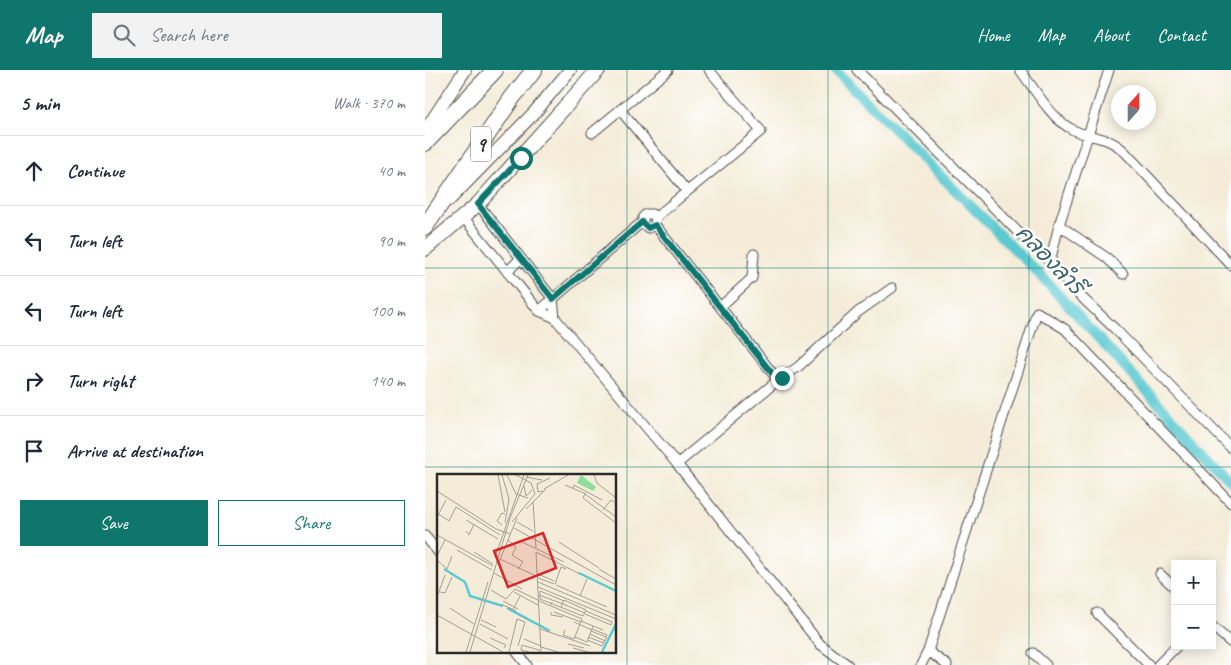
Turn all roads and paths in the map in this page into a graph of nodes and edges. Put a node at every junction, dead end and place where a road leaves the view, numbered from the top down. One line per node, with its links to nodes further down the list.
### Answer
1 (465, 70): 12 (main road)
2 (495, 70): 15 (highway, 9)
3 (534, 70): 20 (highway, 9)
4 (570, 70): 20 (main road)
5 (598, 70): 17 (main road)
6 (668, 70): 11 (street)
7 (709, 70): 16 (street)
8 (857, 70): 25 (street)
9 (1020, 70): 14 (street)
10 (1109, 70): 14 (street)
11 (621, 111): 13 (street); 16 (street)
12 (425, 131)
13 (592, 134)
14 (1091, 134): 21 (street); 26 (street)
15 (425, 143)
16 (686, 190): 19 (street)
17 (478, 204): 18 (main road); 24 (street)
18 (464, 218): 22 (main road); 27 (street)
19 (655, 221): 30 (street); 31 (street)
20 (427, 224)
21 (1059, 225): 25 (street); 28 (street)
22 (425, 249)
23 (754, 254): 31 (street)
24 (521, 258): 27 (street); 30 (street)
25 (1051, 262): 35 (street)
26 (1231, 265)
27 (507, 272): 32 (street)
28 (1123, 274)
29 (892, 288): 34 (street)
30 (553, 299): 32 (street); 33 (street)
31 (719, 307): 34 (street)
32 (539, 311): 33 (street)
33 (555, 318): 36 (street)
34 (777, 380): 36 (street)
35 (1231, 448)
36 (677, 464): 50 (street)
37 (1231, 503): 46 (street)
38 (425, 536): 39 (street)
39 (437, 551)
40 (1160, 574): 41 (street)
41 (1171, 584)
42 (1097, 613): 54 (street)
43 (1216, 630): 44 (street)
44 (1231, 643)
45 (1173, 650): 55 (street)
46 (928, 651): 51 (street); 52 (street)
47 (517, 652): 49 (street)
48 (1033, 653): 53 (street)
49 (527, 665)
50 (848, 665)
51 (921, 665)
52 (947, 665)
53 (1046, 665)
54 (1149, 665)
55 (1158, 665)

